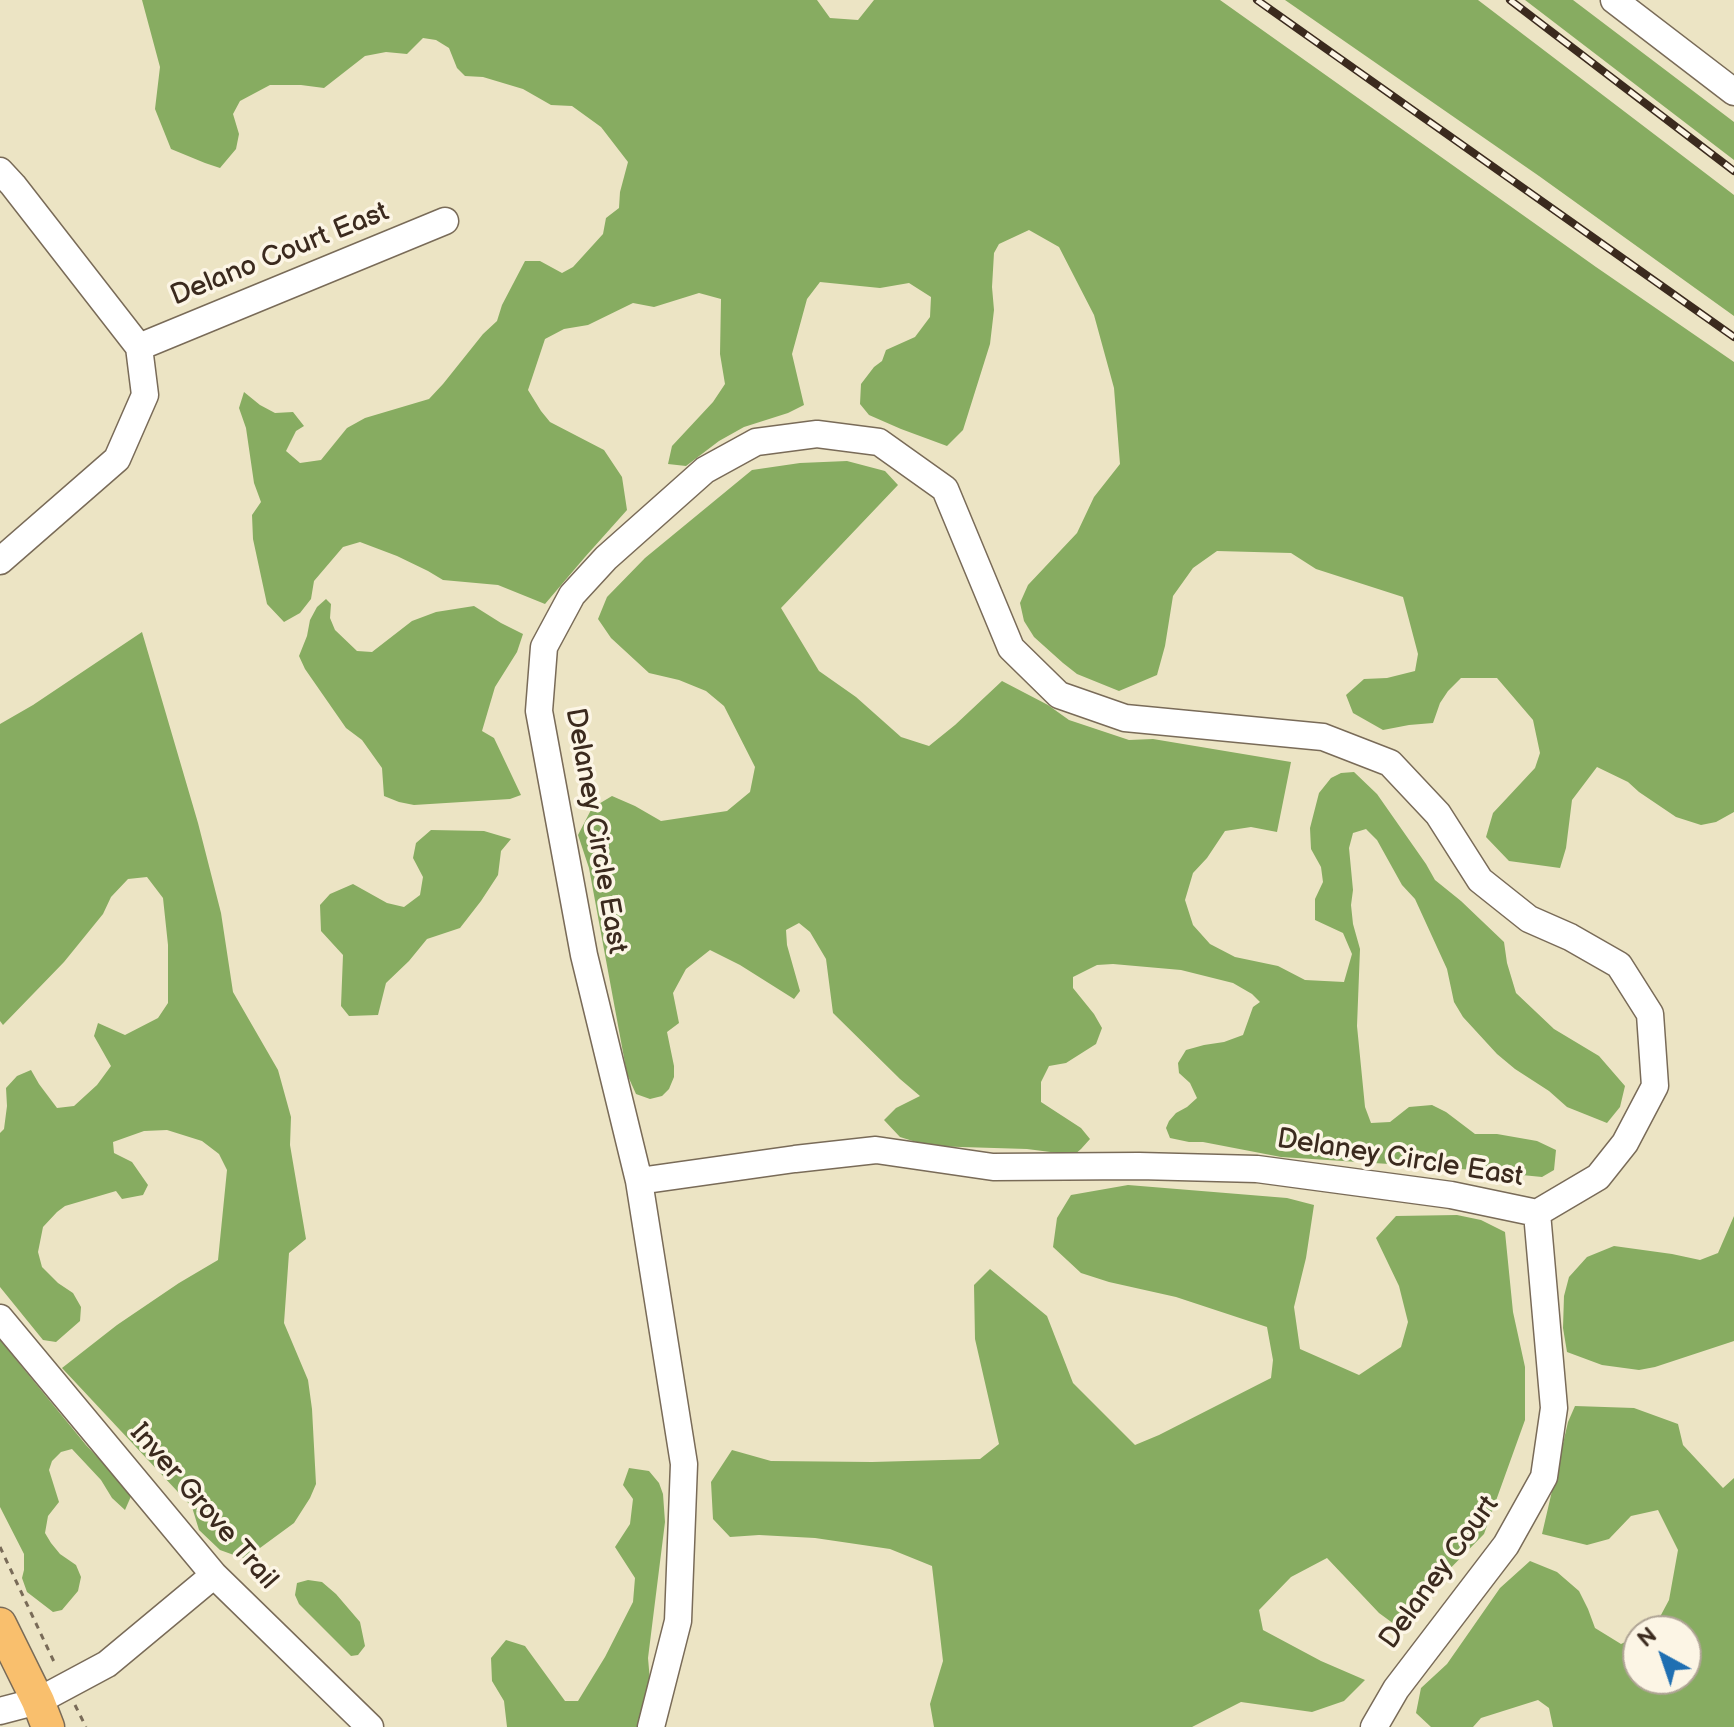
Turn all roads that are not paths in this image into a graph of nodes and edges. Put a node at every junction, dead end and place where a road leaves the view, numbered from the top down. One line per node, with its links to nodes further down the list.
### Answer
1 (1614, 0): 2 (street)
2 (1734, 92)
3 (0, 171): 5 (street)
4 (445, 221): 5 (street, Delano Court East)
5 (139, 347): 6 (street)
6 (0, 561)
7 (639, 1181): 8 (street, Delaney Circle East); 8 (street, Delaney Circle East); 15 (street, Delaney Circle East)
8 (1537, 1213): 16 (street, Delaney Court)
9 (0, 1318): 10 (street, Inver Grove Trail)
10 (214, 1575): 12 (street); 14 (street, Inver Grove Trail)
11 (0, 1624): 12 (main road)
12 (51, 1705): 13 (street)
13 (0, 1711)
14 (370, 1727)
15 (651, 1727)
16 (1374, 1727)

